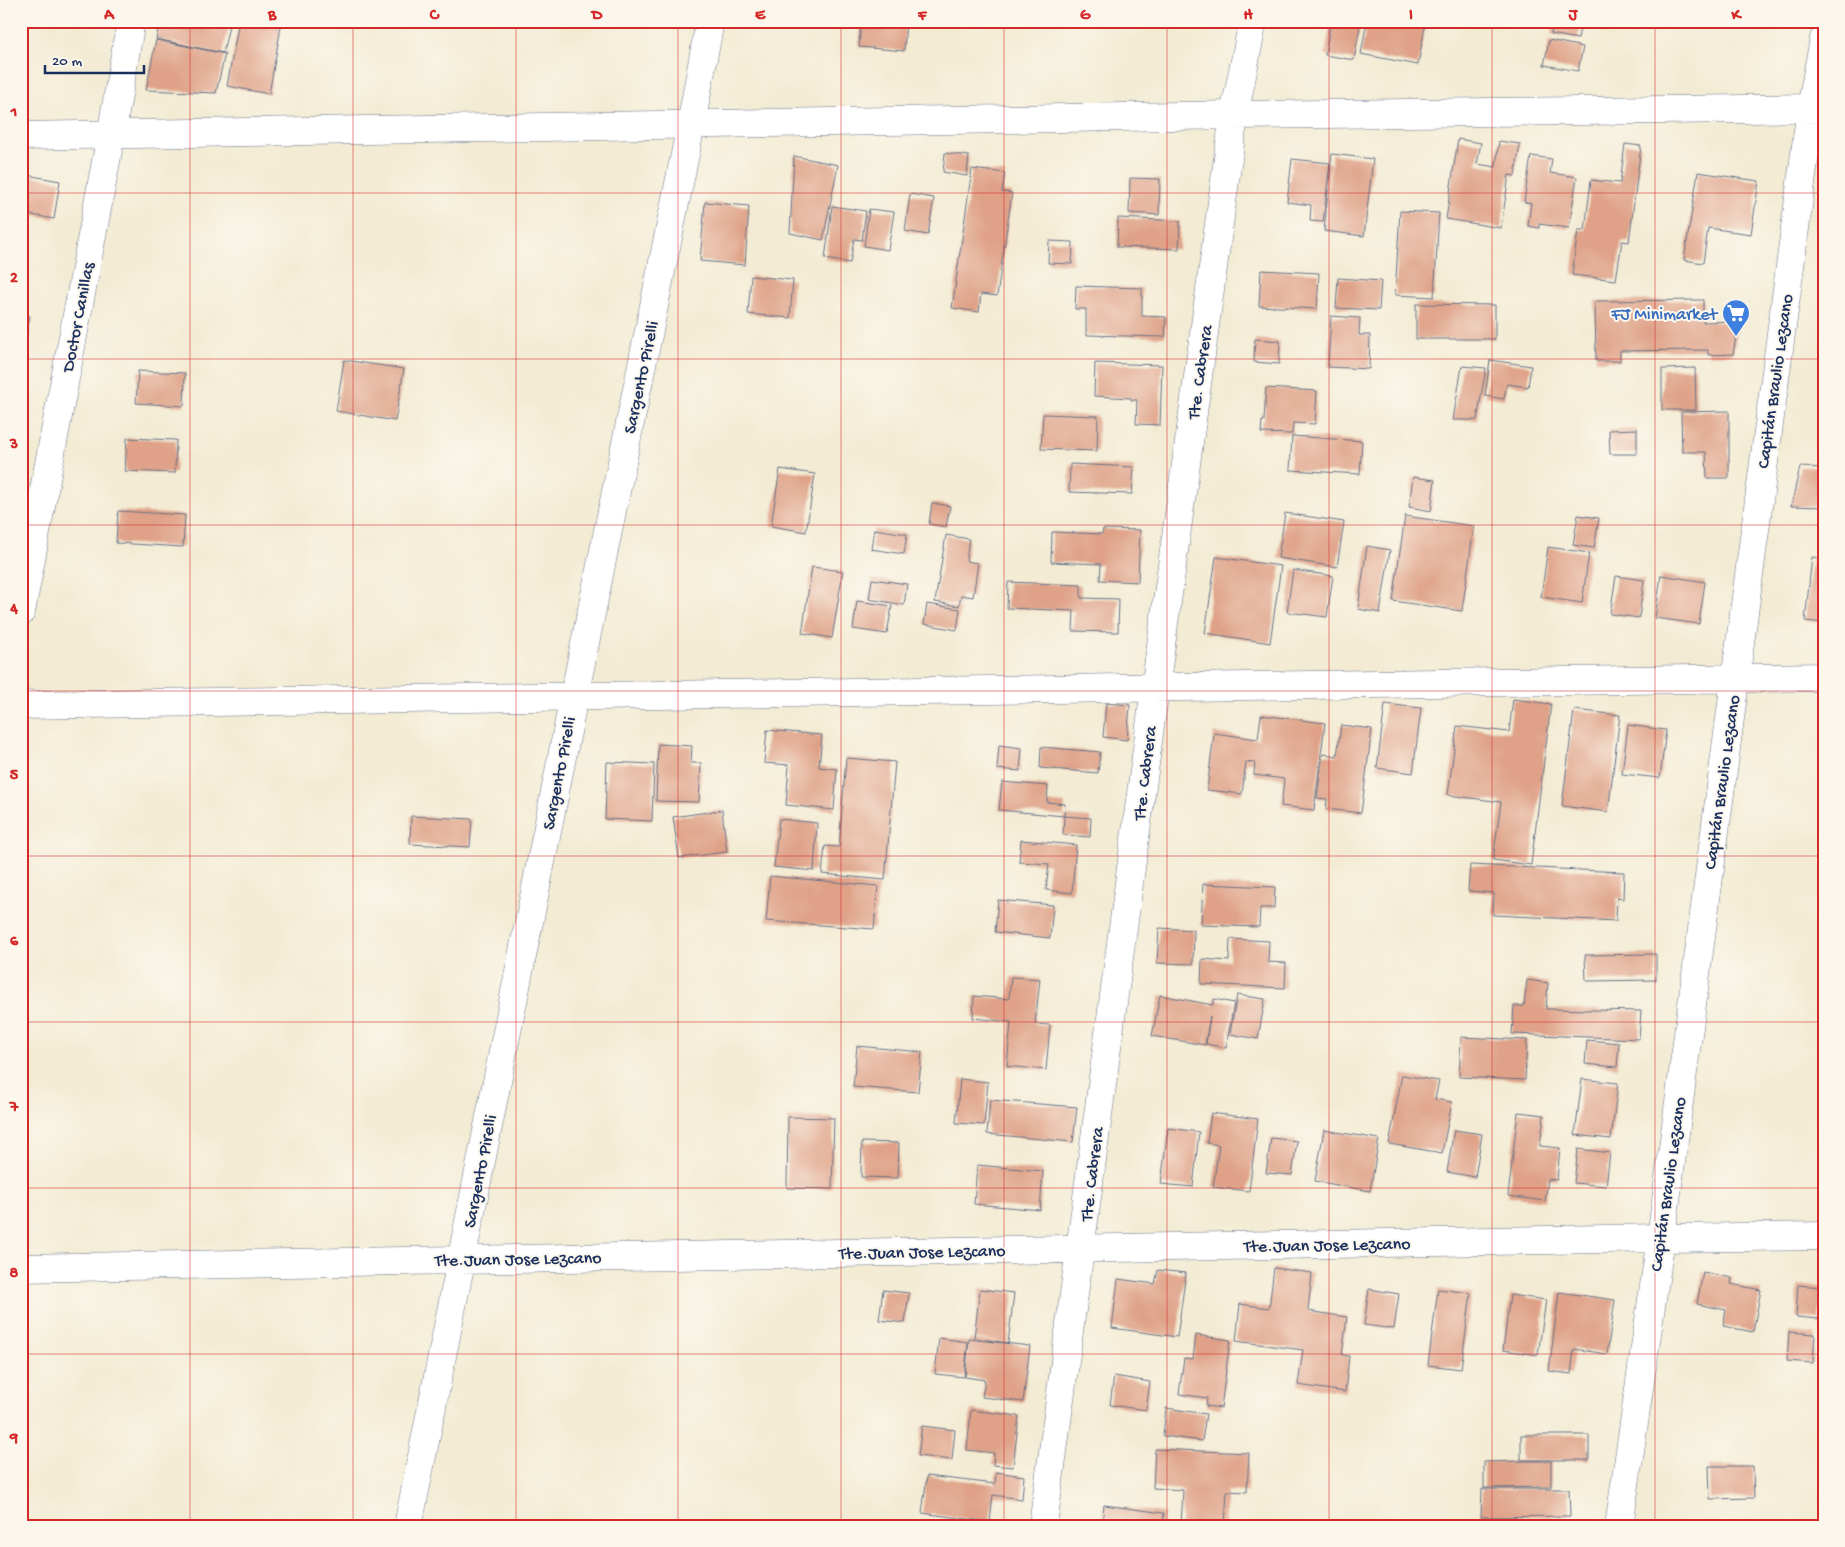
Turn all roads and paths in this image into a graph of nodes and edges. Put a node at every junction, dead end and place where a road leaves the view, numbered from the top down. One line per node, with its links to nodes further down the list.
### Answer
1 (130, 21): 8 (street, Doctor Canillas)
2 (710, 21): 7 (street, Sargento Pirelli)
3 (1253, 21): 6 (street, Tte. Cabrera)
4 (1824, 39): 5 (street, Capitán Braulio Lezcano)
5 (1817, 108): 6 (street); 12 (street, Capitán Braulio Lezcano)
6 (1234, 115): 7 (street); 13 (street, Tte. Cabrera)
7 (692, 125): 8 (street); 14 (street, Sargento Pirelli)
8 (111, 135): 9 (street); 10 (street, Doctor Canillas)
9 (21, 136)
10 (21, 612)
11 (1824, 677): 12 (street)
12 (1735, 678): 13 (street); 17 (street, Capitán Braulio Lezcano)
13 (1155, 689): 14 (street); 18 (street, Tte. Cabrera)
14 (574, 697): 15 (street); 19 (street, Sargento Pirelli)
15 (21, 705)
16 (1824, 1236): 17 (street, Tte.Juan Jose Lezcano)
17 (1660, 1238): 18 (street, Tte.Juan Jose Lezcano); 23 (street, Capitán Braulio Lezcano)
18 (1081, 1249): 19 (street, Tte.Juan Jose Lezcano); 22 (street, Tte. Cabrera)
19 (461, 1259): 20 (street, Tte.Juan Jose Lezcano); 21 (street, Sargento Pirelli)
20 (21, 1268)
21 (408, 1526)
22 (1044, 1526)
23 (1619, 1526)

